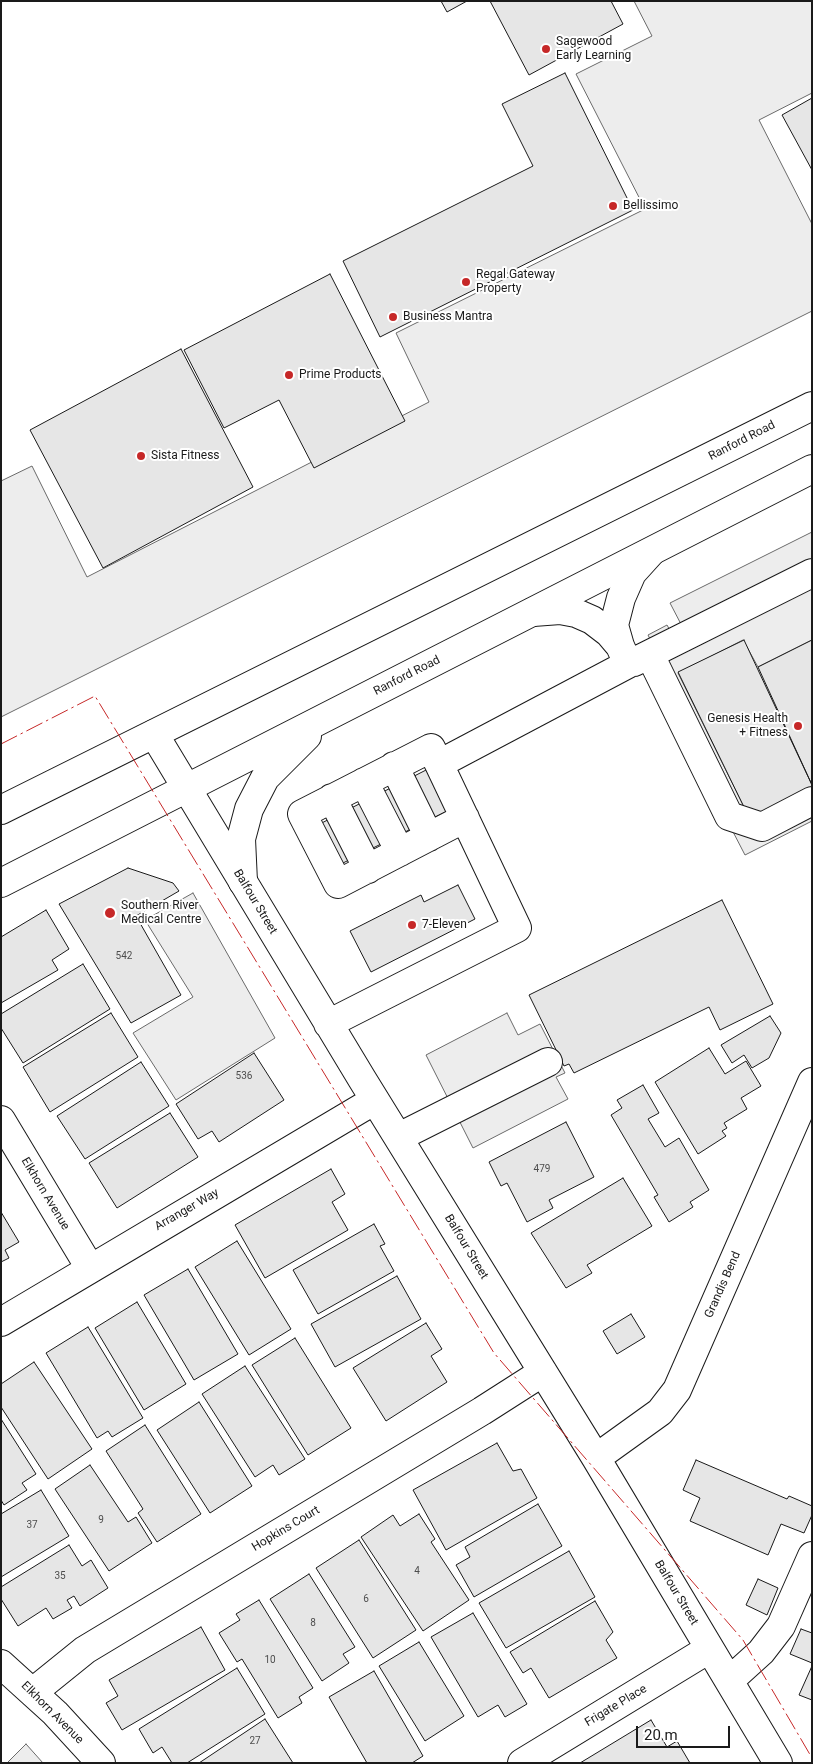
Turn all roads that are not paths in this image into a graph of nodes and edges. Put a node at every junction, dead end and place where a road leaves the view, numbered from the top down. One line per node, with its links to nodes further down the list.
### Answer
1 (812, 406): 8 (street, Ranford Road)
2 (812, 469): 3 (street, Ranford Road)
3 (651, 552): 5 (street, Ranford Road); 6 (street)
4 (812, 573): 6 (street)
5 (533, 612): 6 (street); 7 (street, Ranford Road)
6 (632, 655): 9 (street); 13 (street)
7 (326, 718): 12 (street, Ranford Road); 18 (street)
8 (154, 734): 12 (street, Balfour Street); 14 (street, Ranford Road)
9 (439, 764): 10 (street); 15 (street)
10 (394, 766): 11 (street); 16 (street)
11 (364, 782): 17 (street); 17 (street)
12 (187, 789): 18 (street, Balfour Street); 19 (street, Ranford Road)
13 (812, 801)
14 (1, 810)
15 (465, 818): 16 (street); 20 (street)
16 (429, 837): 17 (street)
17 (400, 852)
18 (243, 882): 20 (street, Balfour Street)
19 (1, 883)
20 (328, 1024): 23 (street, Balfour Street)
21 (548, 1062): 25 (street)
22 (812, 1082): 29 (street, Grandis Bend)
23 (375, 1100): 25 (street, Balfour Street); 26 (street, Arranger Way)
24 (1, 1120): 26 (street, Elkhorn Avenue)
25 (399, 1137): 28 (street, Balfour Street)
26 (90, 1268): 27 (street, Arranger Way)
27 (1, 1322)
28 (543, 1372): 29 (street, Balfour Street); 34 (street, Hopkins Court)
29 (596, 1458): 31 (street, Balfour Street)
30 (812, 1556): 33 (street)
31 (710, 1650): 33 (street, Balfour Street); 37 (street, Frigate Place)
32 (1, 1664): 34 (street, Elkhorn Avenue)
33 (729, 1681): 35 (street, Balfour Street)
34 (33, 1692): 36 (street, Elkhorn Avenue)
35 (778, 1762)
36 (101, 1763)
37 (522, 1763)

